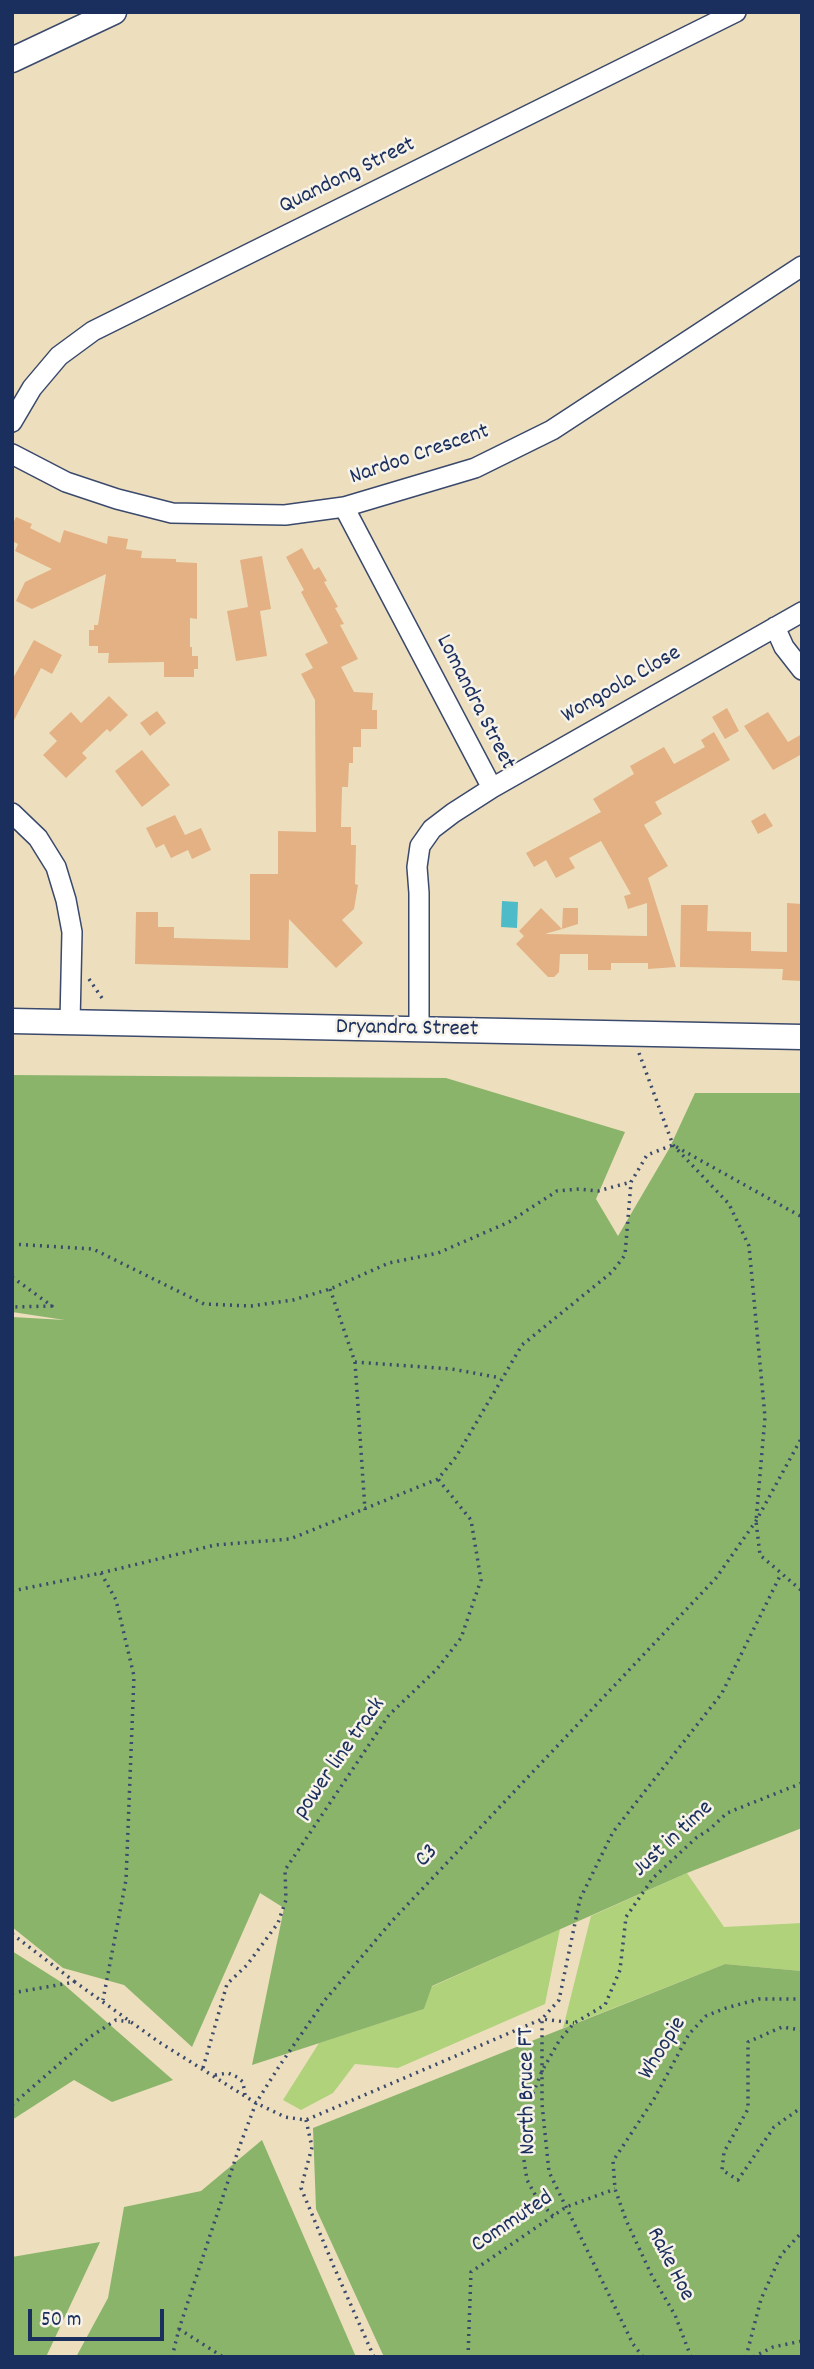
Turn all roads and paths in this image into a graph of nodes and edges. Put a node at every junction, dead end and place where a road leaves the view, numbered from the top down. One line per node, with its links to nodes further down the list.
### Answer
1 (114, 12): 3 (street)
2 (736, 12): 5 (street, Quandong Street)
3 (12, 60)
4 (802, 266): 7 (street, Nardoo Crescent)
5 (12, 422)
6 (12, 454): 7 (street, Nardoo Crescent)
7 (344, 507): 11 (street, Lomandra Street)
8 (802, 612): 9 (street, Wongoola Close)
9 (775, 627): 10 (street); 11 (street, Wongoola Close)
10 (802, 670)
11 (492, 788): 15 (street, Lomandra Street)
12 (12, 813): 14 (street)
13 (12, 1021): 14 (street, Dryandra Street)
14 (71, 1022): 15 (street, Dryandra Street)
15 (419, 1030): 16 (street, Dryandra Street)
16 (632, 1034): 17 (street, Dryandra Street); 18 (path)
17 (802, 1037)
18 (673, 1145): 19 (path); 20 (path); 30 (path)
19 (631, 1182): 23 (path); 26 (path)
20 (802, 1217)
21 (12, 1244): 23 (path)
22 (12, 1277): 24 (path)
23 (330, 1289): 25 (path)
24 (12, 1307)
25 (355, 1362): 26 (path); 29 (path)
26 (501, 1378): 28 (path)
27 (802, 1437): 30 (path, C3)
28 (438, 1479): 29 (path); 45 (path, power line track)
29 (365, 1510): 31 (path)
30 (756, 1521): 32 (path); 49 (path, C3)
31 (100, 1573): 33 (path); 40 (path)
32 (780, 1574): 34 (path); 41 (path, North Bruce FT)
33 (12, 1591)
34 (802, 1591)
35 (802, 1783): 43 (path, Just in time)
36 (12, 1934): 37 (path)
37 (75, 1982): 38 (path); 40 (path)
38 (12, 1993)
39 (802, 1999): 53 (path, Whoopie)
40 (103, 2000): 42 (path)
41 (542, 2019): 43 (path); 46 (path, North Bruce FT); 52 (path)
42 (133, 2023): 45 (path); 50 (path)
43 (574, 2023): 46 (path, Just in time)
44 (802, 2030): 51 (path)
45 (203, 2068): 47 (path)
46 (542, 2071): 54 (path, North Bruce FT); 55 (path, Just in time)
47 (213, 2075): 48 (path); 48 (path)
48 (245, 2095): 49 (path)
49 (257, 2103): 52 (path); 57 (path, C3)
50 (12, 2105)
51 (802, 2107)
52 (306, 2120): 61 (path)
53 (615, 2189): 54 (path, Commuted); 64 (path, Rake Hoe)
54 (566, 2207): 55 (path, Commuted); 63 (path, North Bruce FT)
55 (553, 2216): 62 (path, Commuted)
56 (802, 2232): 65 (path)
57 (179, 2329): 59 (path, C3); 60 (path)
58 (802, 2341): 66 (path)
59 (172, 2357)
60 (223, 2357)
61 (374, 2357)
62 (468, 2357)
63 (643, 2357)
64 (691, 2357)
65 (746, 2357)
66 (752, 2357)

